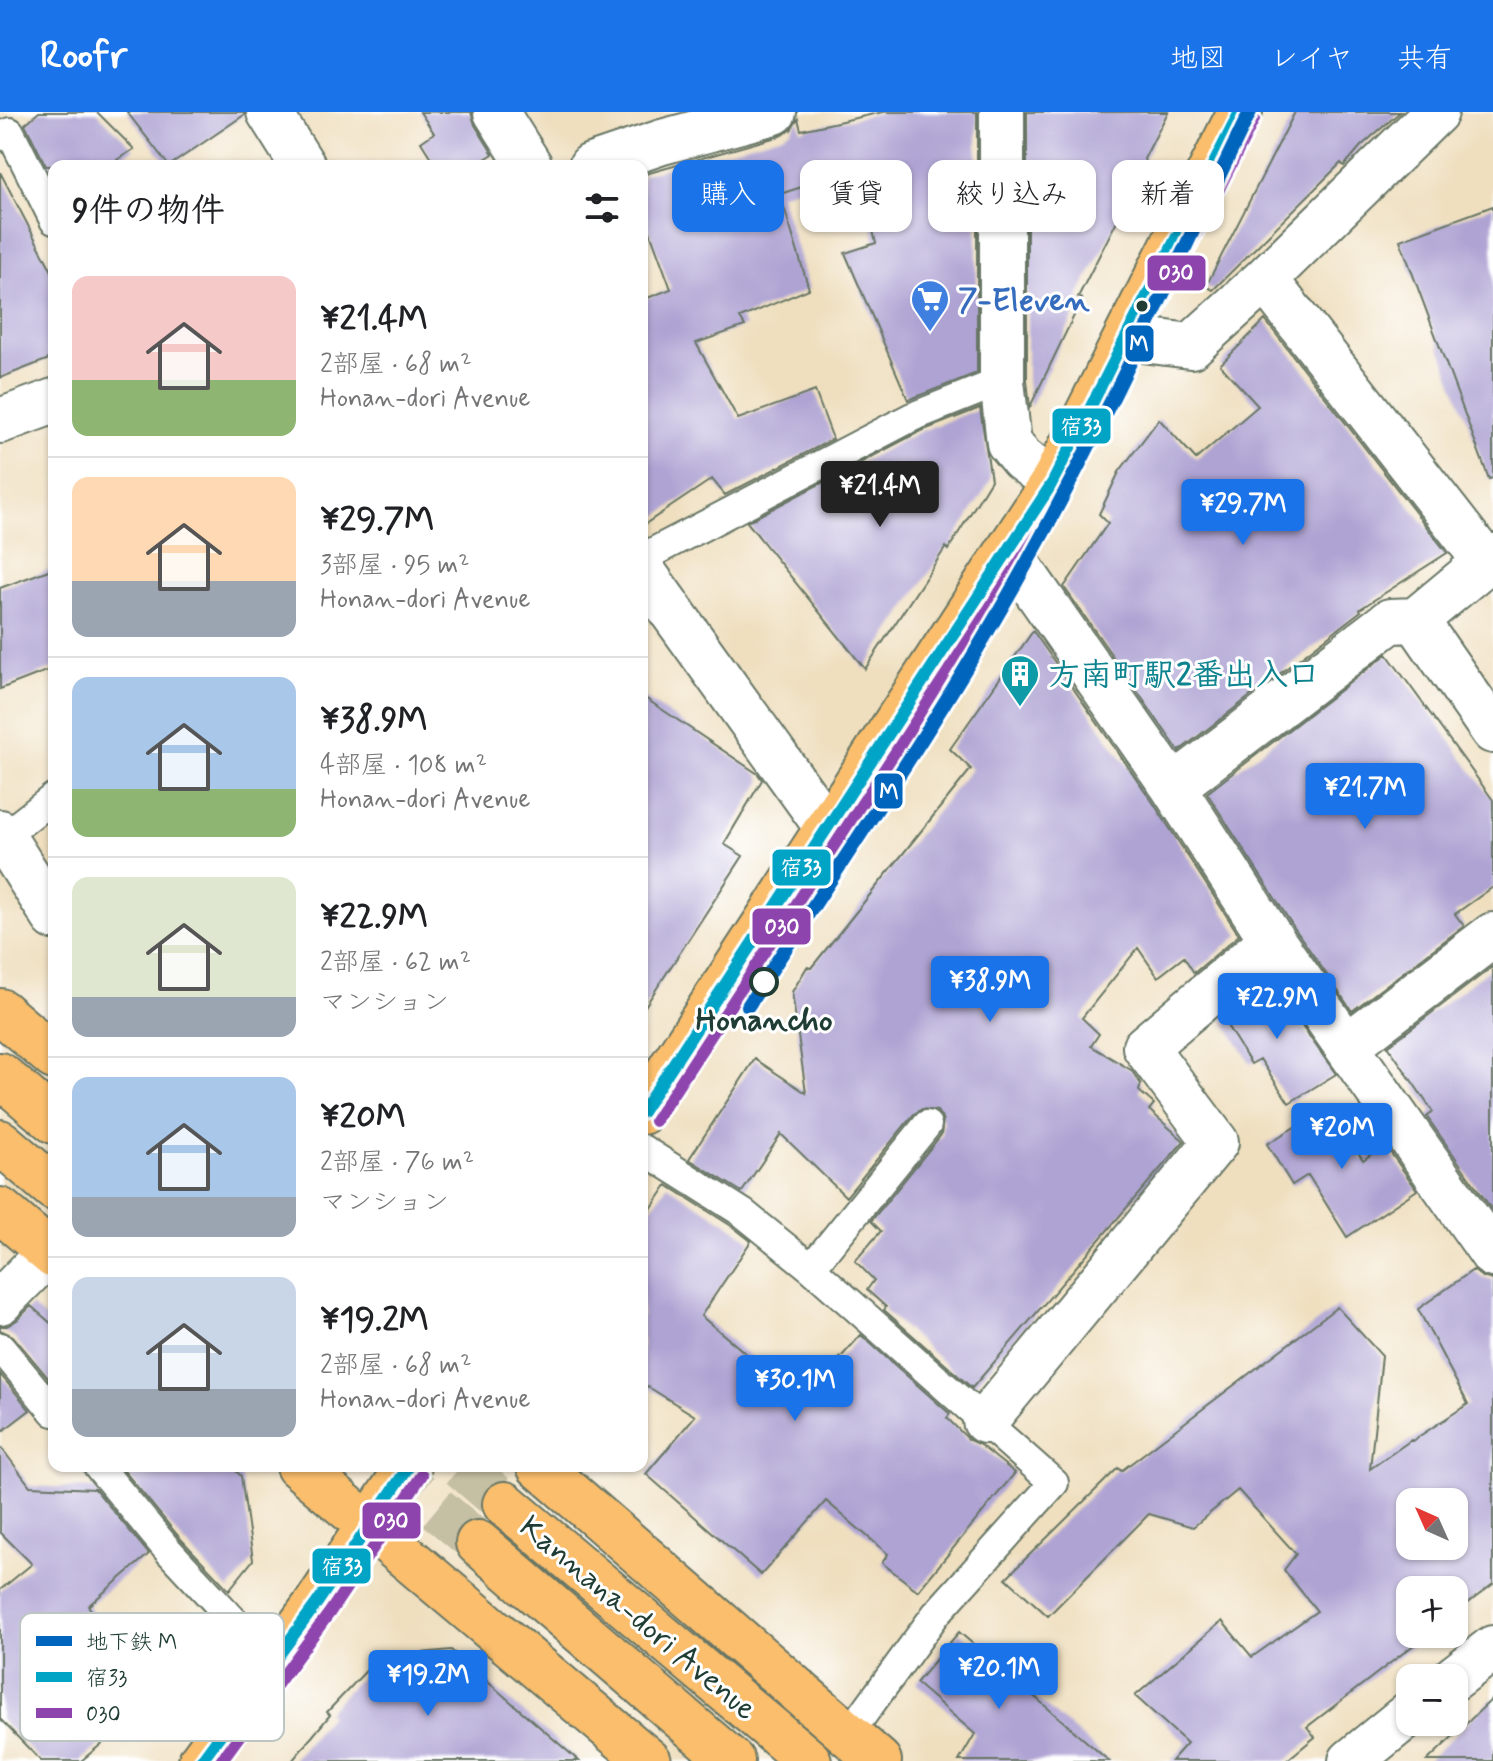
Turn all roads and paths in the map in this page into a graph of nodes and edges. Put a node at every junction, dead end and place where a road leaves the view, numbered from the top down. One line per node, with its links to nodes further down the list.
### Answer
1 (269, 112): 8 (street)
2 (496, 112): 9 (street)
3 (774, 112): 10 (street)
4 (1002, 112): 14 (street)
5 (1240, 112): 13 (main road)
6 (1436, 112): 12 (street)
7 (0, 136): 11 (lane)
8 (299, 160)
9 (526, 160)
10 (609, 160)
11 (48, 208)
12 (1265, 279): 13 (street); 20 (street)
13 (1127, 338): 17 (main road)
14 (1002, 381): 17 (street); 19 (lane)
15 (48, 403): 16 (street)
16 (0, 421)
17 (1053, 482): 18 (main road)
18 (1009, 552): 24 (street); 26 (main road)
19 (648, 555)
20 (1489, 558): 22 (street)
21 (648, 578): 26 (street)
22 (1416, 620): 23 (street); 24 (street)
23 (1493, 731)
24 (1173, 787): 30 (street)
25 (48, 801): 27 (lane)
26 (828, 829): 35 (main road)
27 (1, 834): 28 (street)
28 (48, 908)
29 (1493, 935): 32 (street)
30 (1272, 940): 32 (street); 49 (street)
31 (0, 1011): 33 (main road)
32 (1348, 1045): 43 (street)
33 (48, 1052)
34 (0, 1075): 36 (main road)
35 (648, 1103)
36 (48, 1116)
37 (927, 1125): 45 (lane)
38 (0, 1142): 40 (main road)
39 (648, 1153): 45 (lane)
40 (48, 1183)
41 (0, 1210): 42 (main road)
42 (48, 1251)
43 (1493, 1255)
44 (48, 1258): 46 (street)
45 (811, 1268): 49 (lane)
46 (0, 1302)
47 (0, 1347): 48 (lane)
48 (48, 1405)
49 (985, 1421): 63 (lane)
50 (103, 1472): 57 (lane)
51 (305, 1472): 55 (main road)
52 (405, 1472): 55 (main road)
53 (546, 1472): 63 (main road)
54 (505, 1504): 67 (main road, Kannana-dori Avenue)
55 (370, 1526): 58 (main road); 65 (main road)
56 (478, 1543): 66 (main road, Kannana-dori Avenue)
57 (226, 1613)
58 (284, 1648)
59 (1493, 1648): 60 (street)
60 (1468, 1667)
61 (1396, 1724): 68 (street)
62 (216, 1741): 64 (main road)
63 (863, 1748)
64 (201, 1761)
65 (649, 1761)
66 (732, 1761)
67 (809, 1761)
68 (1351, 1761)

